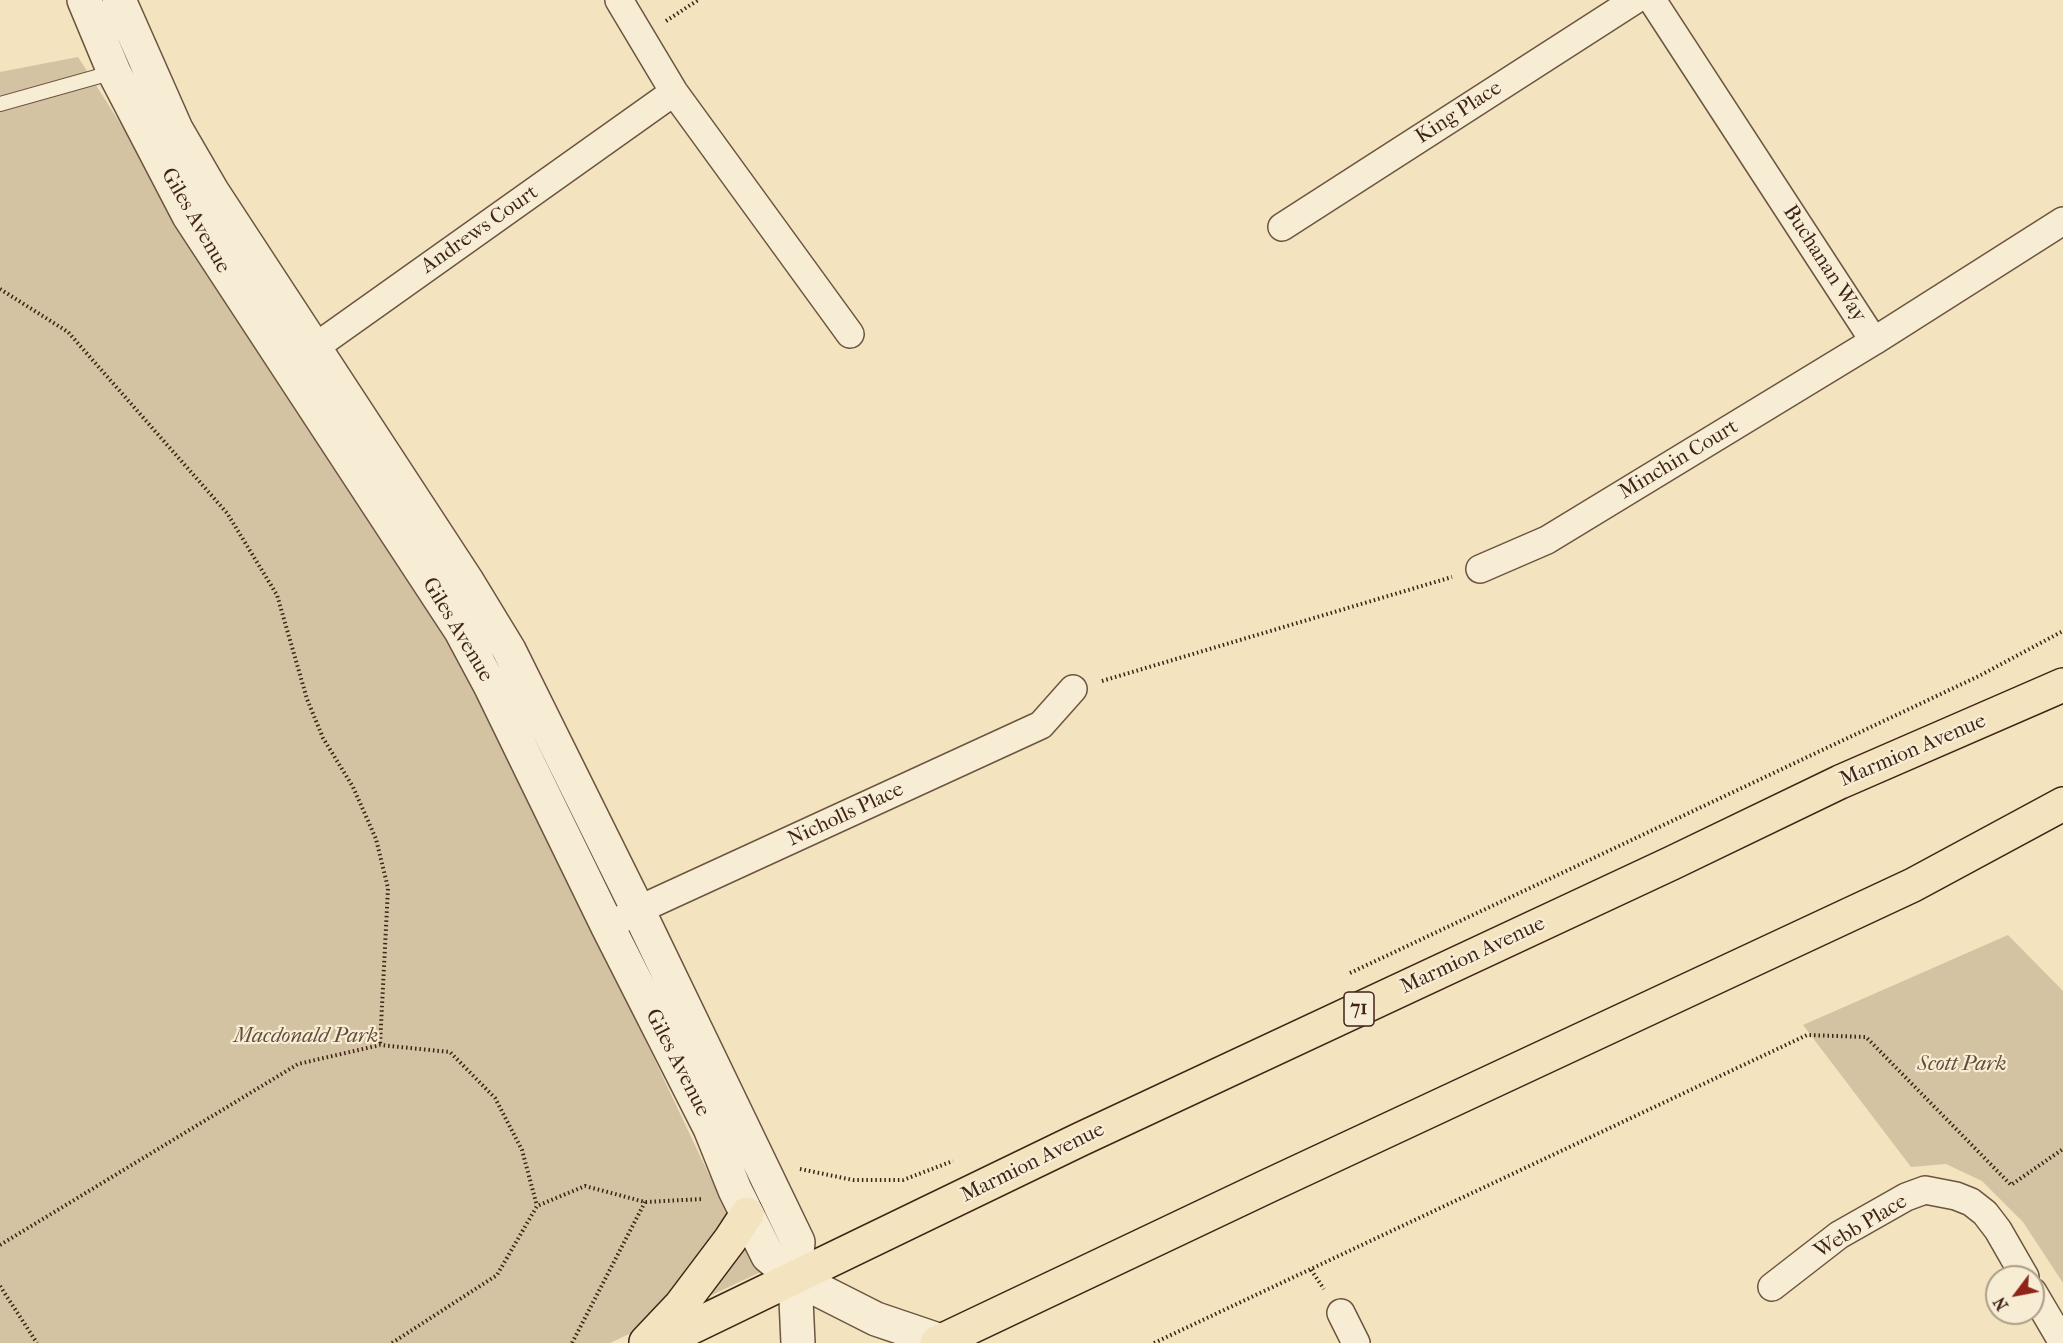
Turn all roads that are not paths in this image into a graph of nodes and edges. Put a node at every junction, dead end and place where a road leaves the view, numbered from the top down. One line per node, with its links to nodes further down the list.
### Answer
1 (84, 0): 6 (street, Giles Avenue)
2 (119, 0): 6 (street, Giles Avenue)
3 (619, 0): 7 (street)
4 (1635, 0): 10 (street, King Place)
5 (1652, 0): 12 (street, Buchanan Way)
6 (130, 67): 8 (lane); 13 (street, Giles Avenue); 14 (street, Giles Avenue)
7 (674, 92): 11 (street); 13 (street, Andrews Court)
8 (0, 104)
9 (2063, 221): 12 (street, Buchanan Way)
10 (1282, 227)
11 (850, 334)
12 (1874, 341): 15 (street, Minchin Court)
13 (314, 348): 14 (street, Andrews Court); 19 (street, Giles Avenue)
14 (287, 368): 20 (street, Giles Avenue)
15 (1480, 569)
16 (2063, 685): 23 (highway, Marmion Avenue / 71)
17 (1073, 690): 19 (street, Nicholls Place)
18 (2063, 804): 27 (highway)
19 (638, 910): 20 (street, Nicholls Place); 23 (street, Giles Avenue)
20 (608, 927): 21 (street, Giles Avenue)
21 (747, 1214): 23 (street, Giles Avenue); 28 (highway)
22 (2018, 1265): 24 (street, Webb Place)
23 (795, 1278): 27 (street, Giles Avenue); 29 (highway, Marmion Avenue / 71); 30 (street, Giles Avenue)
24 (1772, 1287)
25 (1341, 1313): 31 (street)
26 (2045, 1313): 32 (street)
27 (939, 1342)
28 (645, 1343)
29 (659, 1343)
30 (798, 1343)
31 (1356, 1343)
32 (2062, 1343)

